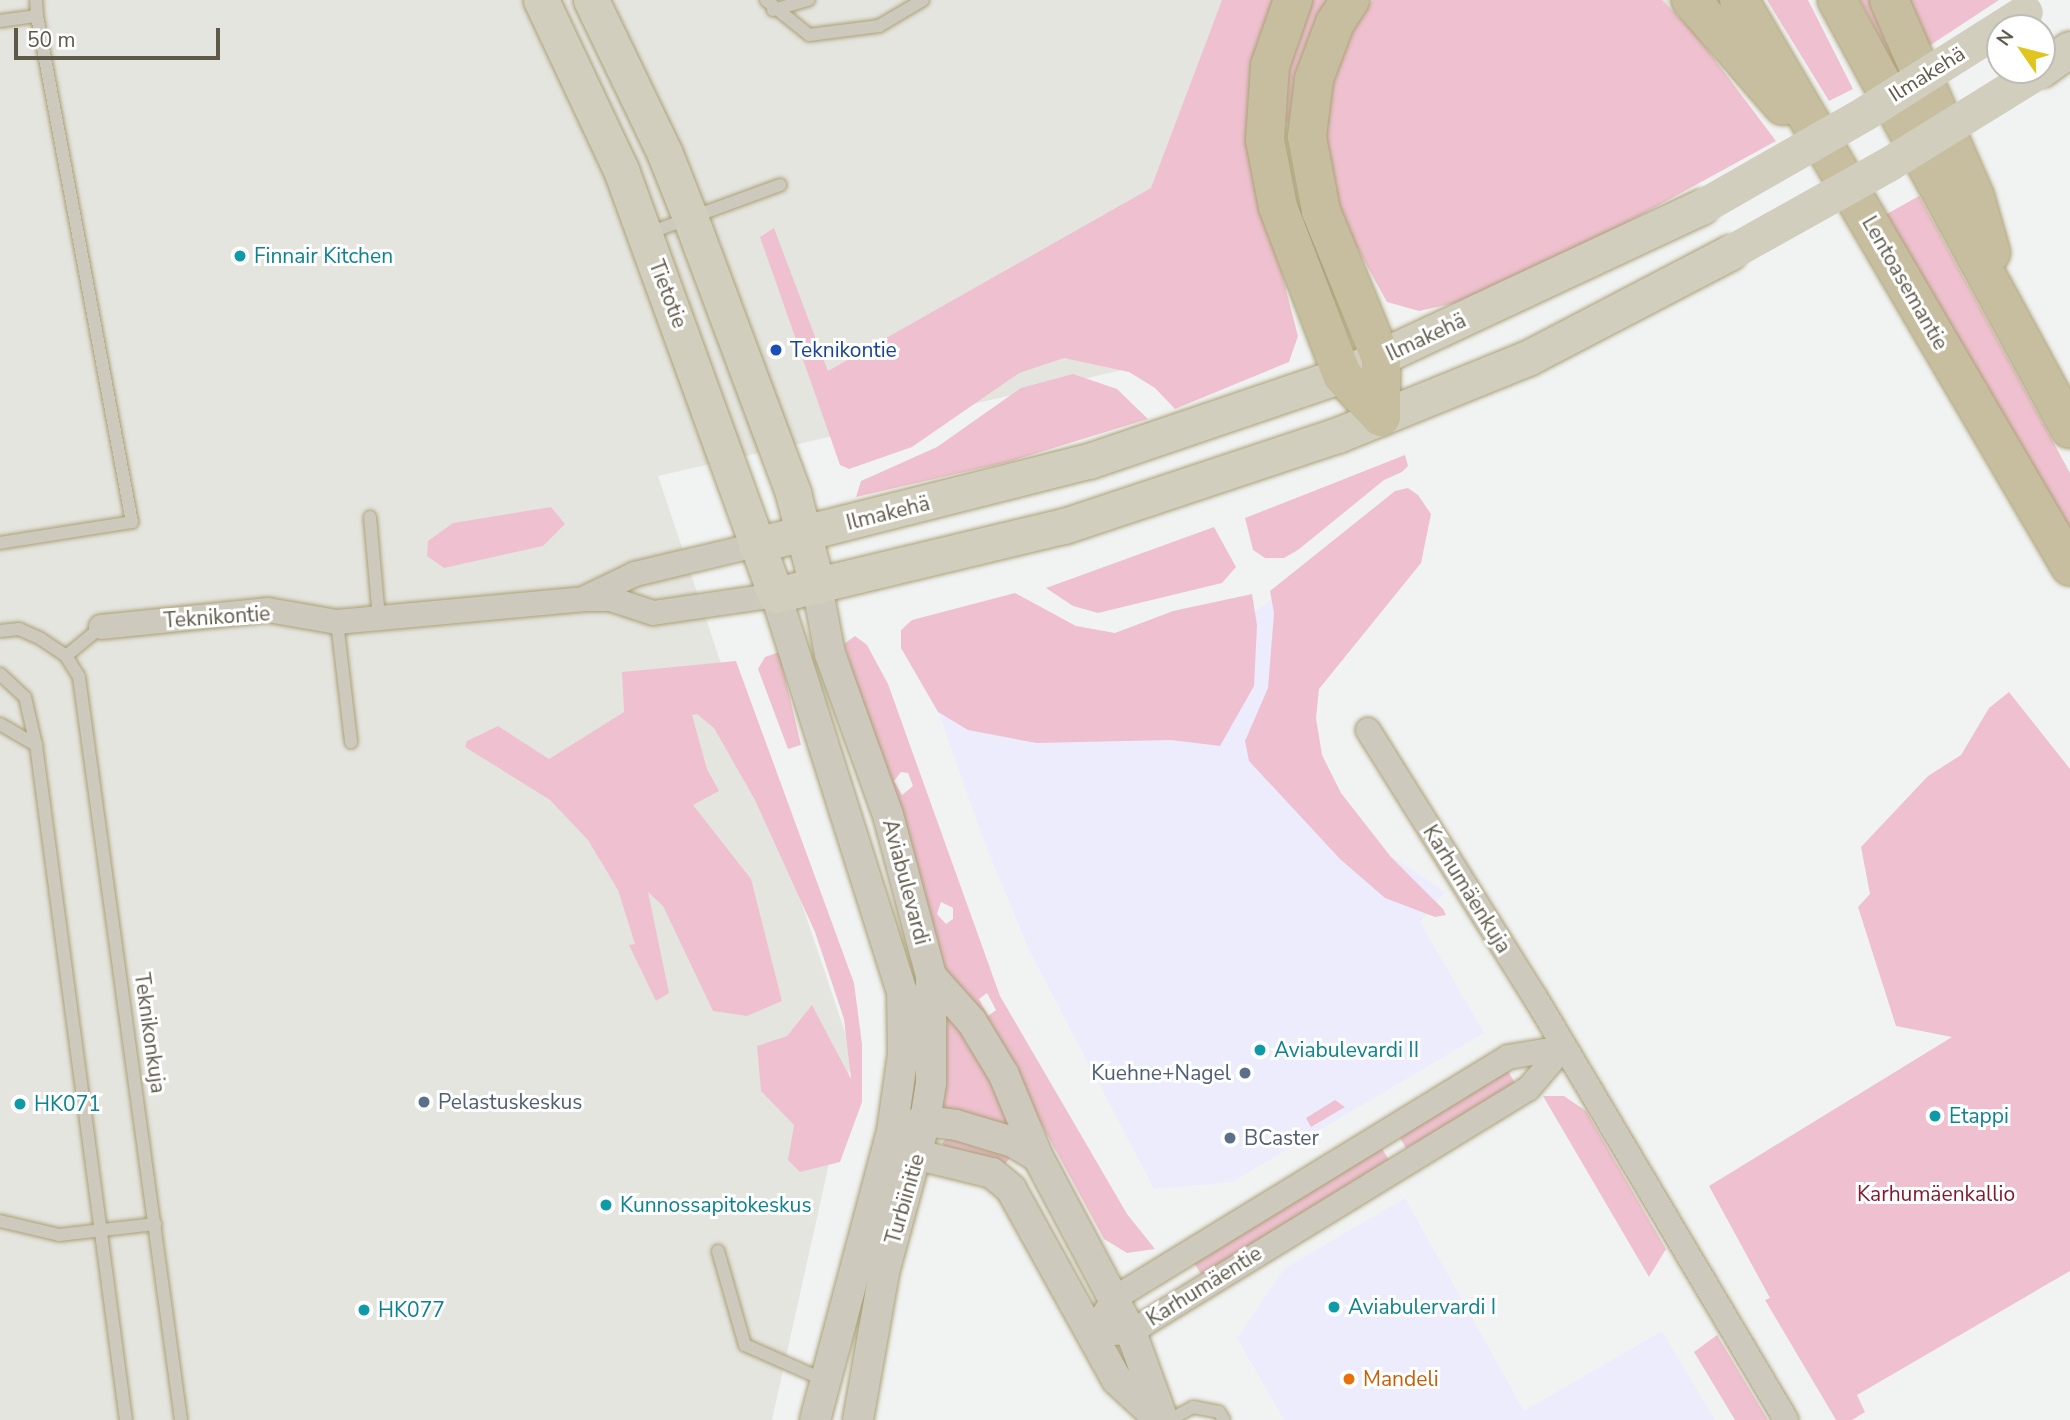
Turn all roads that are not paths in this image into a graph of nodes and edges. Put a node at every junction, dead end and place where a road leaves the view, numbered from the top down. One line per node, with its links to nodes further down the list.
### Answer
1 (36, 0): 14 (lane)
2 (541, 0): 20 (main road, Tietotie)
3 (591, 0): 19 (main road)
4 (809, 0): 12 (lane)
5 (923, 0): 12 (lane)
6 (1293, 0): 23 (highway)
7 (1350, 0): 22 (highway)
8 (1691, 0): 17 (highway)
9 (1740, 0): 17 (highway, Lentoasemantie)
10 (1837, 0): 21 (highway)
11 (1889, 0): 21 (highway)
12 (769, 5)
13 (2033, 6): 22 (main road, Ilmakehä, bridge)
14 (37, 16): 15 (lane); 28 (lane)
15 (0, 21)
16 (2016, 84): 24 (main road, bridge)
17 (1823, 143): 30 (highway, Lentoasemantie)
18 (780, 185): 19 (lane)
19 (690, 217): 20 (lane); 27 (main road)
20 (646, 234): 29 (main road, Tietotie)
21 (2012, 326): 25 (highway)
22 (1381, 358): 23 (main road, Ilmakehä); 24 (highway)
23 (1342, 375): 24 (highway); 27 (main road, Ilmakehä)
24 (1381, 418): 31 (main road)
25 (2070, 429)
26 (370, 517): 34 (lane)
27 (804, 534): 29 (main road, Ilmakehä); 31 (main road)
28 (0, 544)
29 (756, 545): 32 (main road, Tietotie); 33 (street, Teknikontie)
30 (2070, 566)
31 (817, 586): 32 (main road); 44 (street, Aviabulevardi)
32 (776, 595): 33 (street, Teknikontie); 47 (street, Aviabulevardi)
33 (583, 599): 34 (street, Teknikontie)
34 (379, 618): 35 (street, Teknikontie)
35 (337, 622): 36 (street, Teknikontie); 42 (lane)
36 (101, 628): 38 (lane)
37 (0, 631): 38 (lane)
38 (66, 656): 51 (lane, Teknikonkuja)
39 (0, 674): 43 (lane)
40 (0, 724): 43 (lane)
41 (1368, 730): 45 (street, Karhumäenkuja)
42 (351, 742)
43 (36, 745): 52 (lane)
44 (931, 976): 46 (street, Turbiinitie); 49 (street, Aviabulevardi)
45 (1563, 1048): 54 (street, Karhumäentie); 55 (street, Karhumäentie); 65 (street)
46 (925, 1121): 47 (street); 48 (street, Turbiinitie); 49 (street)
47 (892, 1131): 48 (street, Aviabulevardi); 57 (street, Turbiinitie)
48 (918, 1155): 56 (street, Aviabulevardi); 61 (street, Turbiinitie)
49 (1038, 1157): 54 (street, Aviabulevardi)
50 (0, 1221): 52 (lane)
51 (155, 1224): 52 (lane); 59 (lane, Teknikonkuja)
52 (101, 1231): 58 (lane)
53 (718, 1251): 57 (lane)
54 (1115, 1298): 55 (street, Aviabulevardi); 56 (street, Karhumäentie)
55 (1130, 1332): 56 (street, Karhumäentie); 62 (street, Aviabulevardi)
56 (1091, 1333): 62 (street, Aviabulevardi)
57 (824, 1380): 60 (street, Turbiinitie)
58 (125, 1420)
59 (181, 1420)
60 (815, 1420)
61 (858, 1420)
62 (1162, 1420)
63 (1169, 1420): 64 (lane)
64 (1224, 1420)
65 (1786, 1420)

